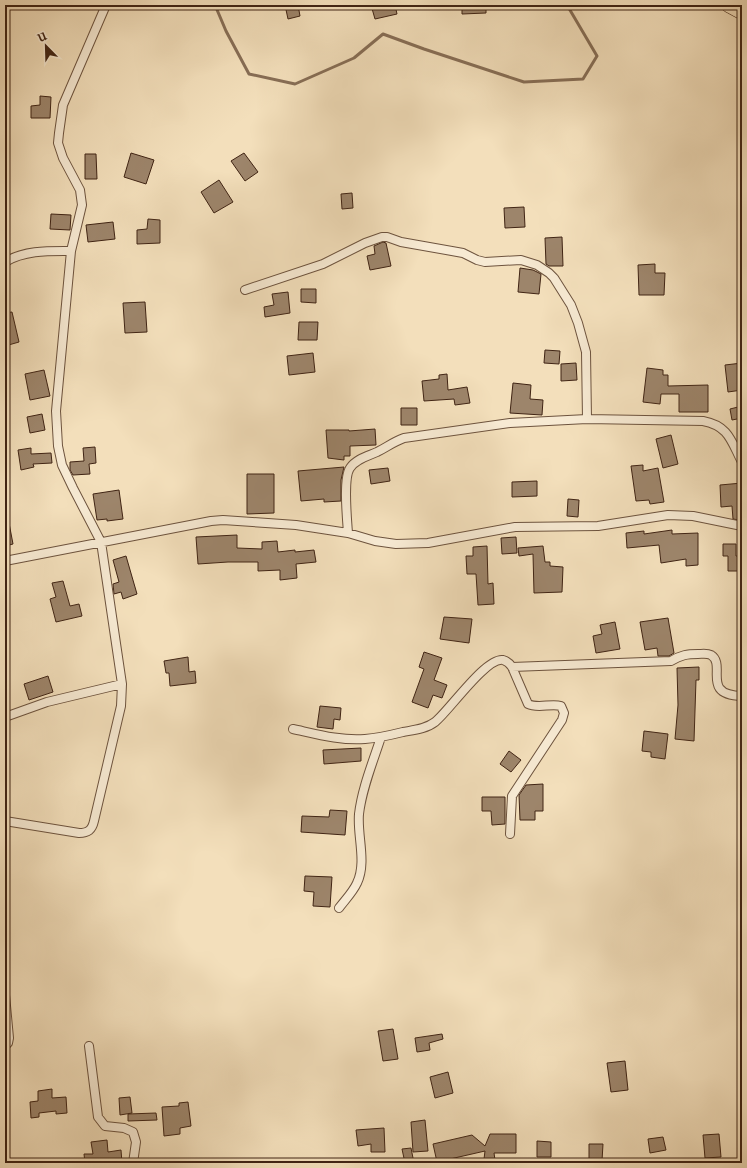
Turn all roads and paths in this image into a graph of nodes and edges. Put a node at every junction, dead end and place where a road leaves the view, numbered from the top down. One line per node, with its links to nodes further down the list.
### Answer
1 (106, 5): 4 (street)
2 (729, 5): 3 (highway)
3 (742, 12)
4 (71, 251): 5 (street); 11 (street)
5 (5, 262)
6 (245, 290): 7 (street)
7 (588, 419): 8 (street); 10 (street)
8 (742, 462)
9 (742, 526): 10 (street)
10 (348, 533): 11 (street)
11 (100, 542): 12 (street); 14 (street)
12 (5, 561)
13 (512, 667): 15 (street); 18 (street); 20 (street)
14 (122, 684): 16 (street); 19 (street)
15 (742, 696)
16 (5, 717)
17 (293, 729): 18 (street)
18 (381, 737): 21 (street)
19 (5, 821)
20 (510, 834)
21 (339, 908)
22 (5, 995): 23 (street)
23 (5, 1046)
24 (89, 1046): 25 (street)
25 (133, 1163)

